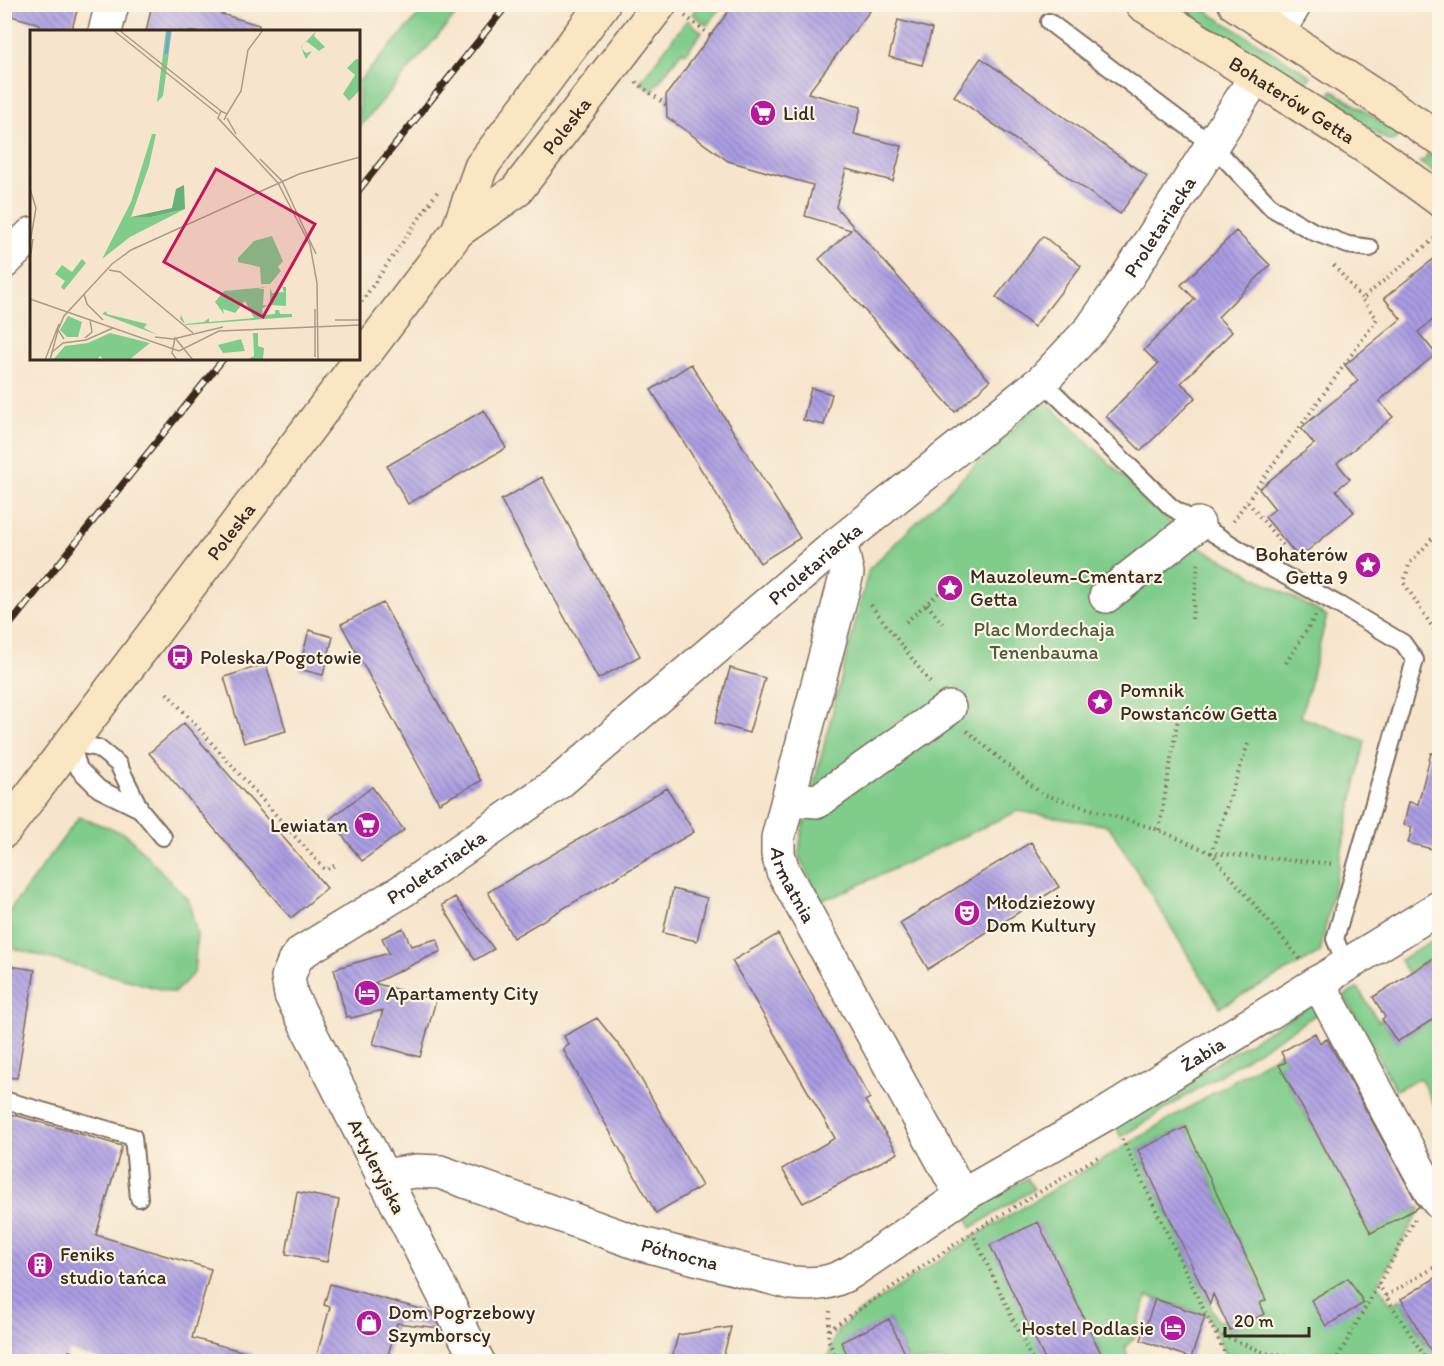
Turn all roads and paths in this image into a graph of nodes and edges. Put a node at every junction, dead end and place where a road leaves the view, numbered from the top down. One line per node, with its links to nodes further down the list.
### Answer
1 (112, 4): 8 (street)
2 (603, 4): 19 (main road, Poleska)
3 (1142, 4): 11 (main road, Bohaterów Getta)
4 (1235, 4): 9 (main road)
5 (1295, 4): 9 (street)
6 (672, 9): 10 (path); 19 (main road, Poleska)
7 (1049, 22): 16 (lane)
8 (106, 30)
9 (1278, 32): 14 (main road)
10 (711, 36)
11 (1254, 78): 16 (street, Proletariacka); 17 (main road, Bohaterów Getta)
12 (633, 80): 13 (path)
13 (666, 105)
14 (1409, 117): 15 (main road); 17 (main road)
15 (1440, 139)
16 (1211, 144): 22 (lane); 24 (street, Proletariacka)
17 (1380, 156): 18 (main road, Bohaterów Getta)
18 (1440, 200)
19 (458, 231): 42 (main road, Poleska)
20 (1440, 234): 25 (path)
21 (30, 236): 23 (street)
22 (1370, 248)
23 (4, 262)
24 (1042, 381): 27 (lane); 29 (street, Proletariacka)
25 (1248, 502): 27 (path); 28 (path)
26 (1440, 530): 37 (path)
27 (1208, 531): 31 (street); 32 (lane); 34 (path)
28 (1291, 556)
29 (844, 558): 40 (path); 44 (street, Armatnia); 54 (street, Proletariacka)
30 (951, 582): 33 (path)
31 (1106, 596)
32 (1326, 598): 38 (path); 51 (lane)
33 (927, 604): 35 (path); 36 (path)
34 (1192, 619)
35 (906, 622)
36 (945, 627)
37 (1440, 639)
38 (1286, 663)
39 (167, 693): 50 (path)
40 (949, 708): 44 (street); 46 (path)
41 (1179, 712): 46 (path)
42 (71, 743): 45 (lane); 45 (lane); 47 (main road, Poleska)
43 (1248, 744): 49 (path)
44 (790, 799): 63 (street, Armatnia)
45 (141, 809): 48 (lane)
46 (1159, 830): 49 (path)
47 (4, 831)
48 (163, 837)
49 (1211, 853): 51 (path); 55 (path)
50 (338, 864)
51 (1356, 866): 53 (lane)
52 (1440, 907): 53 (street, Żabia)
53 (1346, 964): 55 (street, Żabia)
54 (291, 967): 62 (street, Artyleryjska)
55 (1318, 982): 57 (street, Żabia); 64 (street)
56 (4, 1100): 65 (lane)
57 (1109, 1112): 59 (path); 63 (street, Żabia)
58 (1134, 1135): 59 (path)
59 (1124, 1141): 60 (path); 72 (path)
60 (1113, 1148)
61 (1103, 1154): 66 (path)
62 (382, 1176): 68 (street, Północna); 73 (street, Artyleryjska)
63 (962, 1196): 66 (path); 68 (street, Północna)
64 (1435, 1197): 69 (path)
65 (139, 1198)
66 (973, 1232): 71 (path); 75 (path)
67 (1440, 1264): 70 (path)
68 (832, 1282): 71 (path)
69 (1378, 1284): 70 (path); 78 (path)
70 (1386, 1296): 79 (path)
71 (829, 1329): 74 (path)
72 (1216, 1332): 76 (path); 77 (path)
73 (478, 1362)
74 (838, 1362)
75 (1033, 1362)
76 (1229, 1362)
77 (1328, 1362)
78 (1335, 1362)
79 (1428, 1362)

